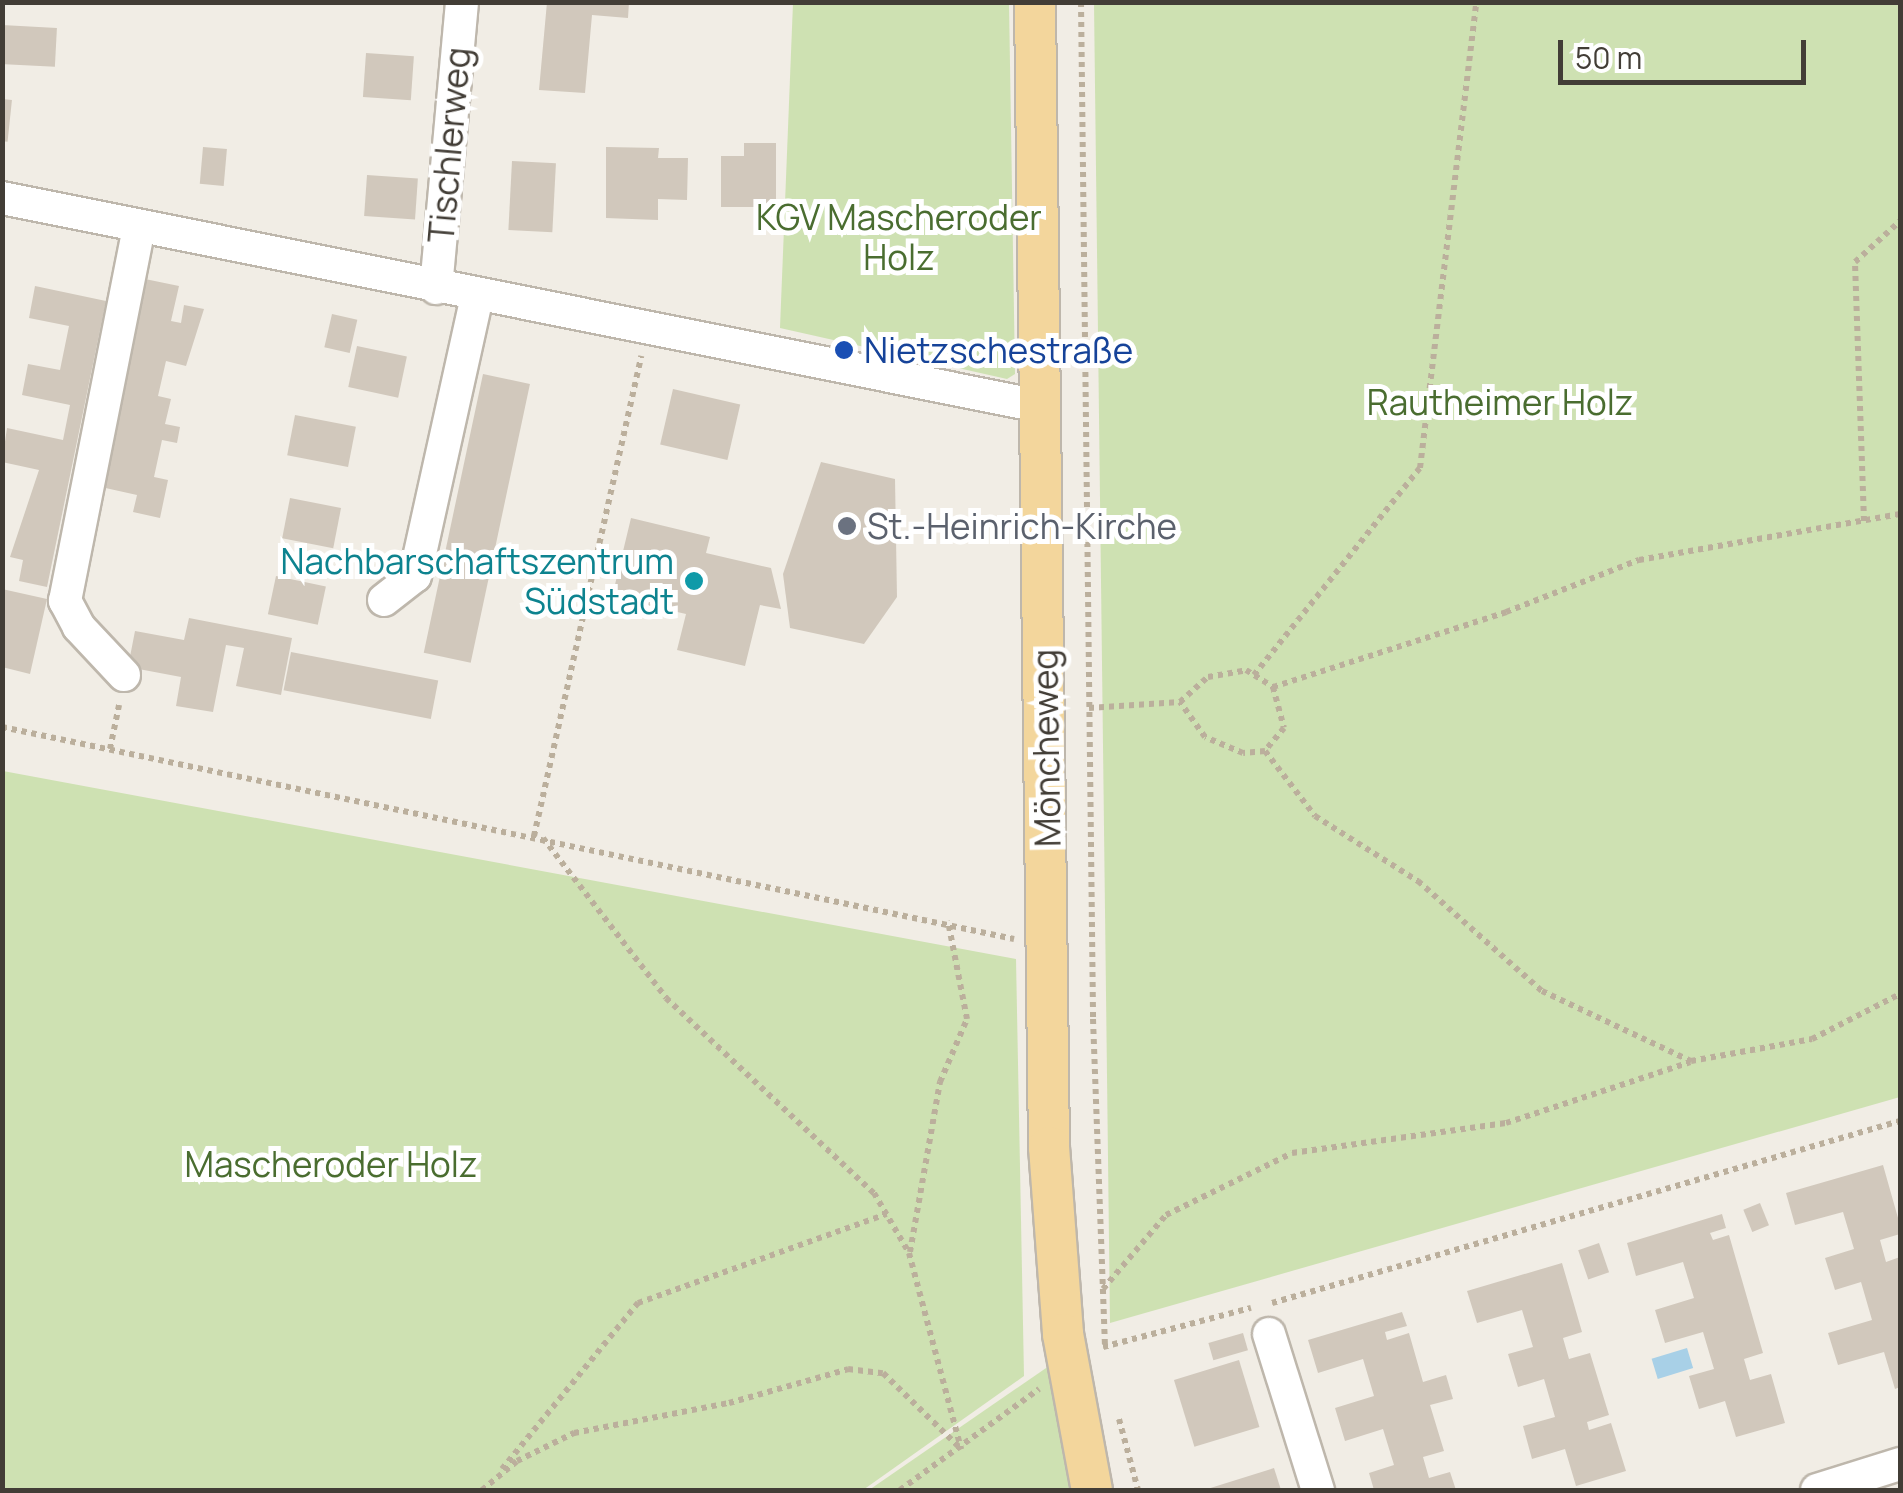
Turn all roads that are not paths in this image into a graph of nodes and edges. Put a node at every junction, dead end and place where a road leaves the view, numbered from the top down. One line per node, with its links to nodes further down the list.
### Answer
1 (462, 2): 5 (street, Tischlerweg)
2 (1034, 2): 7 (main road, Möncheweg)
3 (2, 198): 4 (street)
4 (138, 227): 5 (street); 9 (street)
5 (436, 288): 6 (street)
6 (477, 296): 7 (street); 8 (street)
7 (1040, 406): 12 (main road, Möncheweg)
8 (384, 600)
9 (124, 675)
10 (1269, 1334): 13 (street)
11 (1900, 1464): 14 (street)
12 (1092, 1490)
13 (1318, 1490)
14 (1816, 1490)

